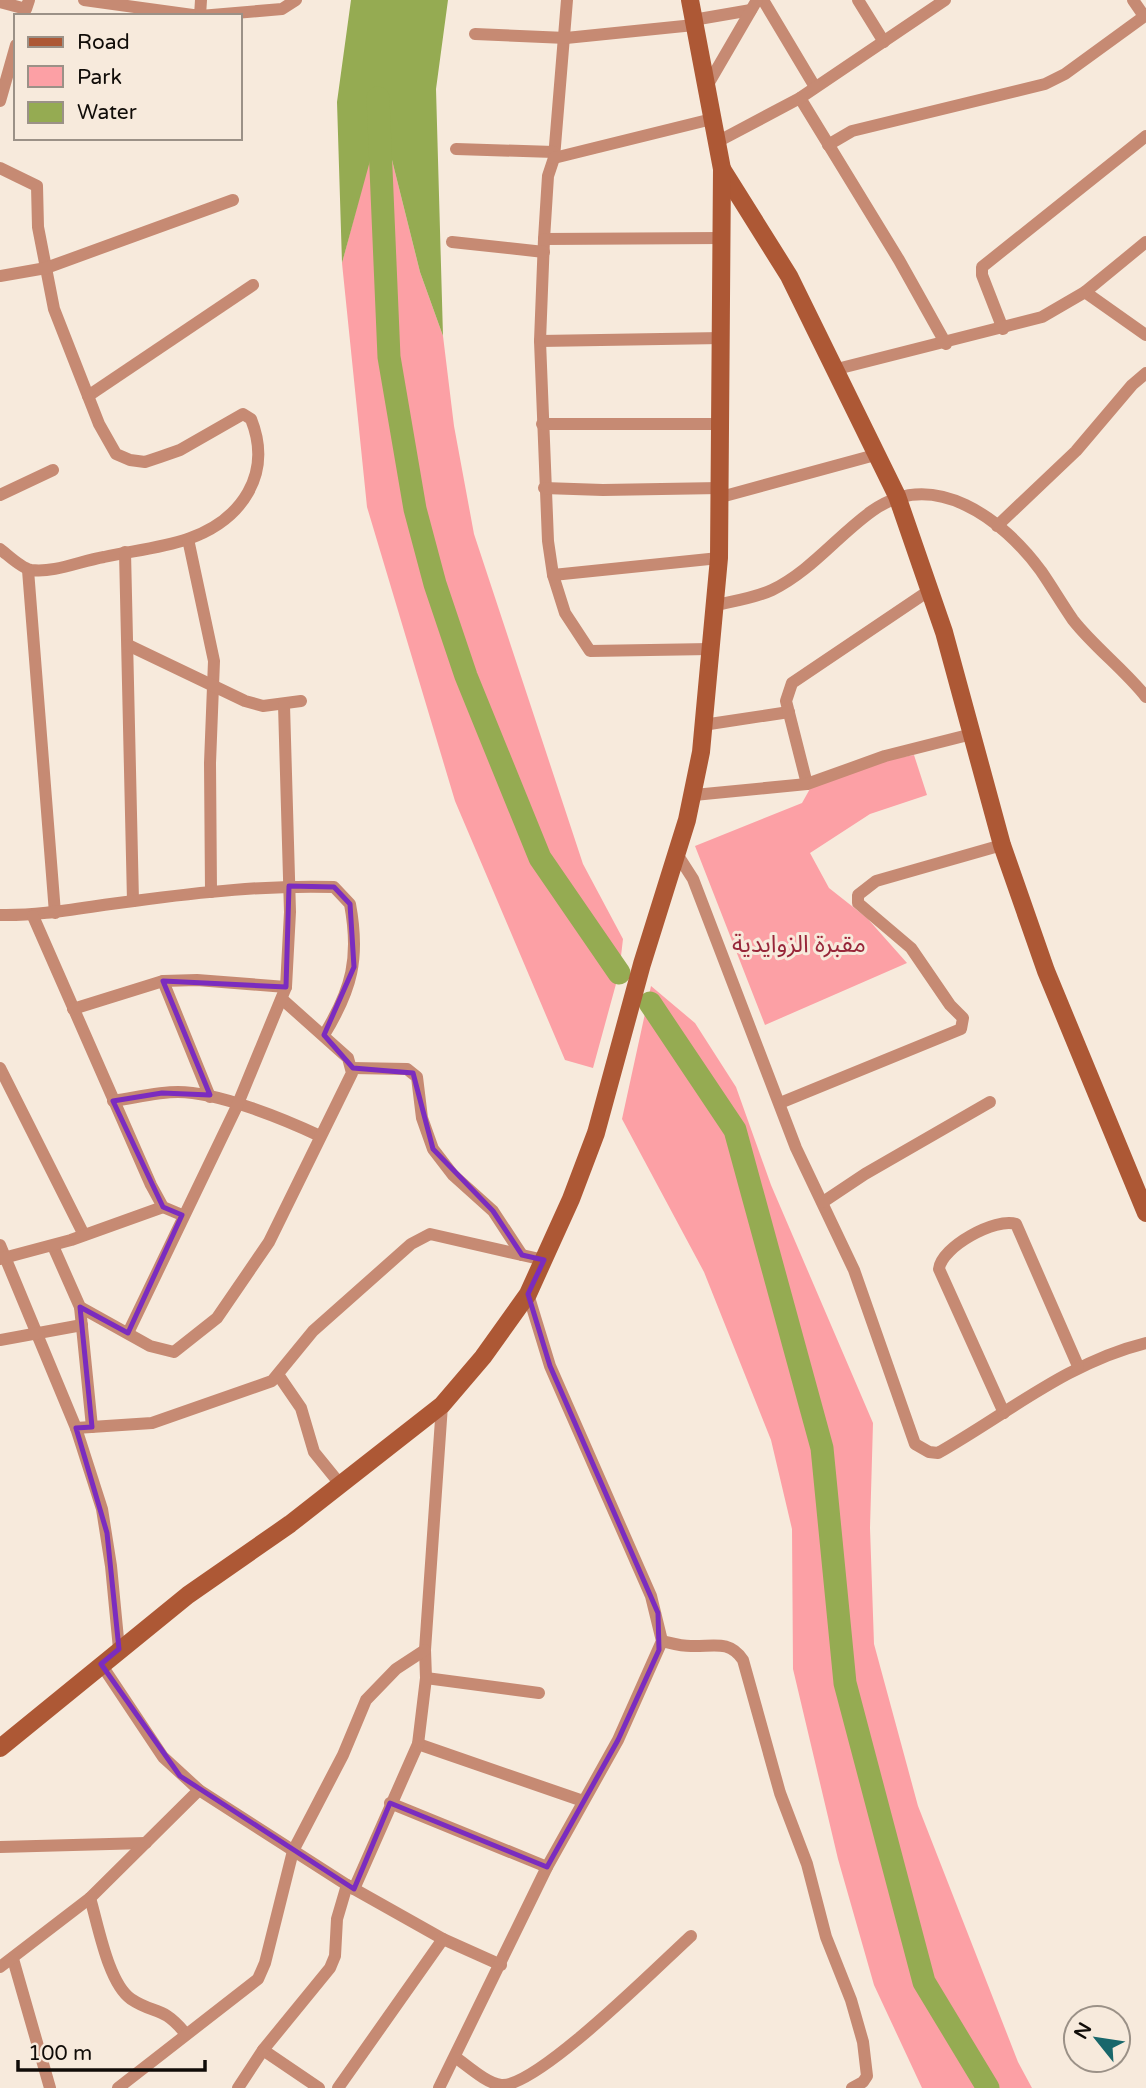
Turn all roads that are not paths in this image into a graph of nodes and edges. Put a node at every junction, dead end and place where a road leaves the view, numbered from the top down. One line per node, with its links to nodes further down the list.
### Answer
1 (84, 0): 12 (street)
2 (296, 0): 13 (street)
3 (567, 0): 17 (street)
4 (690, 0): 15 (street)
5 (763, 0): 21 (street)
6 (858, 0): 18 (street)
7 (945, 0): 18 (street)
8 (1133, 0): 14 (street)
9 (0, 2): 11 (street)
10 (754, 5): 15 (street); 20 (street)
11 (26, 8)
12 (186, 14)
13 (223, 14)
14 (1145, 15): 27 (street)
15 (694, 23): 17 (street); 20 (street)
16 (475, 34): 17 (street)
17 (566, 38): 29 (street)
18 (884, 42): 21 (street)
19 (14, 52): 23 (street)
20 (707, 86): 24 (street)
21 (816, 87): 22 (street)
22 (800, 98): 26 (street); 27 (street)
23 (0, 101)
24 (712, 119): 26 (street); 29 (street)
25 (1146, 136): 41 (street)
26 (717, 142): 31 (street)
27 (828, 145): 45 (street)
28 (456, 149): 29 (street)
29 (554, 155): 36 (street)
30 (0, 168): 37 (street)
31 (722, 169): 33 (street); 46 (street)
32 (233, 200): 37 (street)
33 (722, 238): 36 (street); 43 (street)
34 (452, 242): 36 (street)
35 (1146, 242): 40 (street)
36 (544, 246): 44 (street)
37 (46, 268): 38 (street); 48 (street)
38 (0, 276)
39 (253, 285): 48 (street)
40 (1086, 292): 41 (street); 42 (street)
41 (1003, 329): 45 (street)
42 (1146, 335)
43 (722, 338): 44 (street); 50 (street)
44 (540, 341): 49 (street)
45 (946, 344): 46 (street)
46 (837, 369): 51 (street)
47 (1146, 373): 57 (street)
48 (88, 396): 58 (street)
49 (542, 424): 50 (street); 53 (street)
50 (722, 424): 54 (street)
51 (875, 455): 54 (street); 56 (street)
52 (53, 470): 55 (street)
53 (544, 488): 54 (street); 63 (street)
54 (720, 492): 61 (street)
55 (0, 495)
56 (897, 496): 57 (street); 64 (street); 65 (street)
57 (997, 526): 69 (street)
58 (188, 539): 60 (street); 68 (street)
59 (0, 549): 62 (street)
60 (124, 552): 62 (street); 66 (street)
61 (719, 558): 63 (street); 65 (street)
62 (28, 570): 82 (street)
63 (553, 575): 67 (street)
64 (930, 590): 72 (street); 74 (street)
65 (716, 605): 67 (street)
66 (128, 645): 68 (street); 81 (street)
67 (710, 649): 73 (street)
68 (215, 688): 71 (street); 80 (street)
69 (1146, 697)
70 (301, 701): 71 (street)
71 (284, 705): 79 (street)
72 (789, 712): 73 (street); 75 (street)
73 (703, 725): 76 (street)
74 (972, 734): 75 (street); 77 (street)
75 (807, 785): 76 (street)
76 (694, 795): 78 (street)
77 (1002, 845): 94 (street); 98 (street)
78 (677, 854): 94 (street); 106 (street)
79 (289, 886): 80 (street); 86 (street); 88 (street)
80 (211, 892): 81 (street)
81 (134, 901): 82 (street)
82 (55, 913): 84 (street)
83 (0, 915): 84 (street)
84 (33, 916): 87 (street)
85 (163, 981): 86 (street); 87 (street); 91 (street)
86 (284, 993): 88 (street); 95 (street)
87 (73, 1009): 92 (street)
88 (324, 1035): 90 (street)
89 (0, 1068): 101 (street)
90 (352, 1068): 96 (street); 104 (street)
91 (210, 1097): 92 (street); 95 (street)
92 (113, 1101): 99 (street)
93 (990, 1102): 97 (street)
94 (780, 1103): 97 (street)
95 (237, 1106): 96 (street); 100 (street)
96 (320, 1136): 111 (street)
97 (823, 1202): 117 (street)
98 (1144, 1205)
99 (163, 1207): 100 (street); 101 (street)
100 (183, 1215): 111 (street)
101 (84, 1235): 103 (street)
102 (0, 1245): 105 (street)
103 (54, 1246): 105 (street); 108 (street)
104 (522, 1255): 106 (street); 115 (street)
105 (3, 1259): 110 (street)
106 (544, 1260): 107 (street)
107 (527, 1294): 116 (street); 121 (street)
108 (80, 1307): 109 (street); 111 (street)
109 (82, 1325): 110 (street); 118 (street)
110 (35, 1333): 112 (street); 119 (street)
111 (128, 1334)
112 (0, 1339)
113 (1146, 1343): 114 (street)
114 (1078, 1366): 117 (street); 117 (street)
115 (279, 1376): 118 (street); 120 (street)
116 (442, 1405): 120 (street); 123 (street)
117 (1003, 1413)
118 (92, 1427): 119 (street)
119 (76, 1428): 122 (street)
120 (340, 1484): 122 (street)
121 (662, 1641): 130 (street); 152 (street)
122 (119, 1650): 124 (street)
123 (425, 1650): 125 (street); 134 (street)
124 (101, 1664): 128 (street); 129 (street)
125 (426, 1678): 126 (street); 127 (street)
126 (539, 1693)
127 (418, 1744): 130 (street); 131 (street)
128 (0, 1748)
129 (199, 1790): 132 (street); 134 (street)
130 (583, 1801): 135 (street)
131 (390, 1803): 135 (street); 136 (street)
132 (146, 1843): 133 (street); 137 (street)
133 (0, 1847)
134 (293, 1851): 136 (street); 143 (street)
135 (547, 1867): 141 (street)
136 (351, 1887): 139 (street); 144 (street)
137 (90, 1898): 140 (street); 143 (street)
138 (691, 1936): 145 (street)
139 (443, 1939): 141 (street); 150 (street)
140 (13, 1959): 142 (street); 147 (street)
141 (501, 1965): 145 (street)
142 (0, 1967)
143 (185, 2033): 146 (street)
144 (263, 2050): 148 (street); 149 (street)
145 (455, 2057): 151 (street)
146 (125, 2086)
147 (50, 2088)
148 (237, 2088)
149 (319, 2088)
150 (338, 2088)
151 (439, 2088)
152 (852, 2088)

